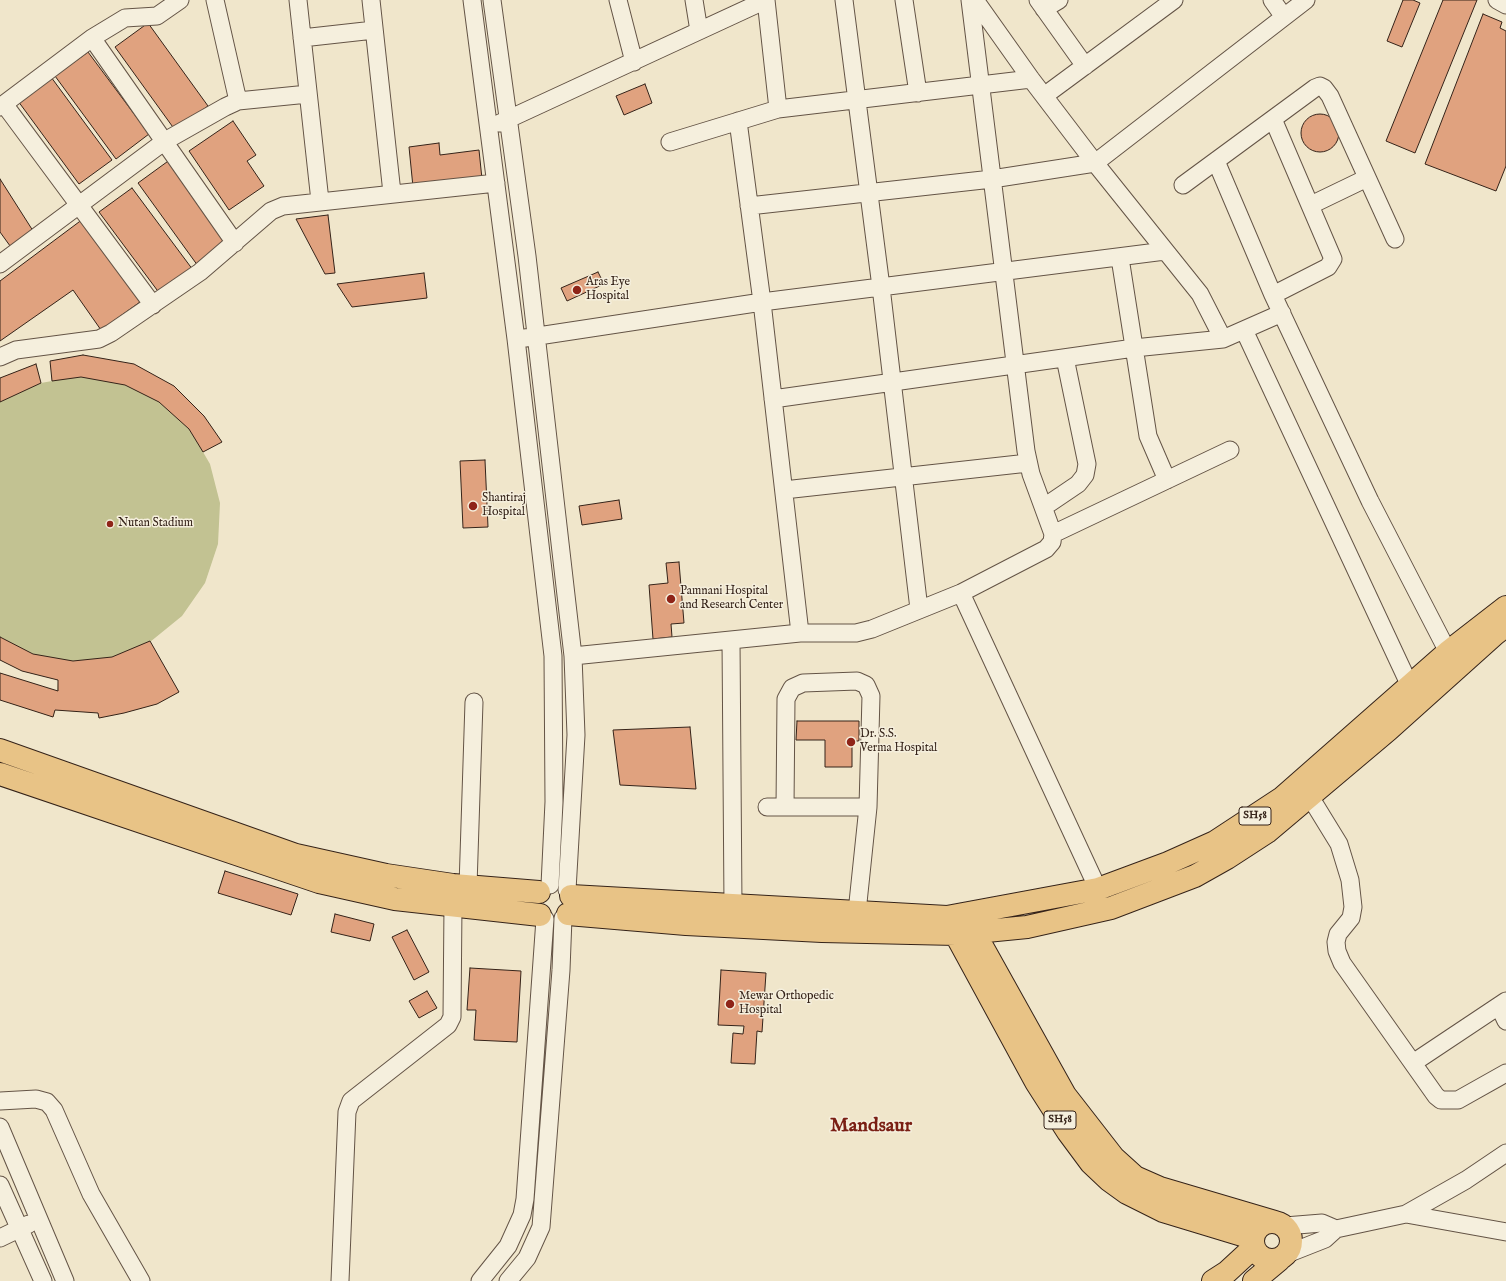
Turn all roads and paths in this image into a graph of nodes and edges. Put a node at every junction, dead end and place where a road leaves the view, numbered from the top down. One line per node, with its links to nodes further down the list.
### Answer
1 (180, 0): 24 (street)
2 (215, 0): 34 (street)
3 (298, 0): 25 (street)
4 (371, 0): 22 (street)
5 (472, 0): 40 (street)
6 (492, 0): 37 (street)
7 (618, 0): 26 (street)
8 (694, 0): 23 (street)
9 (766, 0): 23 (street); 36 (street)
10 (844, 0): 33 (street)
11 (904, 0): 30 (street)
12 (970, 0): 29 (street)
13 (975, 0): 28 (street)
14 (1059, 0): 19 (street)
15 (1272, 0): 21 (street)
16 (1306, 0): 21 (street)
17 (1497, 0): 20 (street)
18 (1169, 2): 27 (street)
19 (1041, 4): 27 (street)
20 (1506, 5)
21 (1284, 17): 44 (street)
22 (374, 30): 25 (street); 49 (street)
23 (698, 31): 26 (street)
24 (92, 38): 35 (street); 41 (street)
25 (302, 38): 31 (street)
26 (634, 62): 37 (street)
27 (1085, 66): 32 (street)
28 (1031, 79): 29 (street); 32 (street)
29 (980, 85): 30 (street); 46 (street)
30 (918, 93): 33 (street)
31 (308, 94): 34 (street); 51 (street)
32 (1044, 96): 44 (street)
33 (858, 100): 36 (street); 50 (street)
34 (238, 101): 41 (street)
35 (2, 105): 53 (street)
36 (778, 109): 39 (street)
37 (508, 119): 40 (street); 67 (street)
38 (1273, 119): 43 (street); 45 (street); 52 (street)
39 (738, 121): 42 (street); 54 (street)
40 (488, 128): 47 (street)
41 (165, 141): 53 (street); 56 (street)
42 (670, 142)
43 (1216, 161): 48 (street); 62 (street)
44 (1095, 163): 46 (street); 57 (street)
45 (1367, 178): 52 (street); 55 (street)
46 (992, 179): 50 (street); 60 (street)
47 (496, 183): 49 (street); 68 (street)
48 (1183, 185)
49 (392, 193): 51 (street)
50 (870, 193): 54 (street); 61 (street)
51 (320, 201): 56 (street)
52 (1311, 204): 62 (street)
53 (78, 205): 59 (street); 64 (street)
54 (749, 206): 63 (street)
55 (1395, 239)
56 (235, 243): 64 (street)
57 (1165, 252): 58 (street); 69 (street)
58 (1120, 258): 60 (street); 70 (street)
59 (1, 261)
60 (1004, 273): 61 (street); 73 (street)
61 (882, 287): 63 (street); 74 (street)
62 (1273, 295): 65 (street)
63 (762, 302): 67 (street); 75 (street)
64 (152, 305): 71 (street)
65 (1282, 313): 66 (street); 89 (street)
66 (1244, 330): 69 (street); 91 (street)
67 (535, 336): 68 (street); 90 (street)
68 (516, 339): 101 (street)
69 (1223, 339): 70 (street)
70 (1134, 348): 72 (street); 79 (street)
71 (0, 357)
72 (1065, 358): 73 (street); 81 (street)
73 (1016, 365): 74 (street); 77 (street)
74 (892, 382): 75 (street); 78 (street)
75 (773, 399): 80 (street)
76 (1230, 450): 79 (street)
77 (1028, 463): 78 (street); 81 (street)
78 (904, 477): 80 (street); 85 (street)
79 (1167, 480): 82 (street)
80 (784, 490): 87 (street)
81 (1044, 507): 82 (street)
82 (1053, 534): 83 (street)
83 (962, 593): 85 (street); 100 (street)
84 (1506, 607): 89 (main road, SH58)
85 (919, 609): 87 (street)
86 (1506, 626): 95 (main road, SH58)
87 (800, 633): 88 (street)
88 (731, 640): 90 (street); 103 (street)
89 (1448, 652): 91 (main road, SH58)
90 (573, 656): 101 (street)
91 (1410, 686): 95 (main road, SH58)
92 (474, 702): 99 (street)
93 (0, 750): 99 (main road)
94 (0, 774): 102 (main road)
95 (1305, 789): 100 (main road, SH58); 105 (main road, SH58); 107 (street)
96 (767, 807): 97 (street)
97 (785, 807): 98 (street); 98 (street)
98 (868, 807): 104 (street)
99 (468, 886): 101 (main road)
100 (1098, 889): 105 (main road, SH58)
101 (555, 904): 102 (main road); 103 (main road); 105 (main road); 121 (street); 123 (street)
102 (453, 905): 127 (street)
103 (733, 906): 104 (main road)
104 (857, 912): 105 (main road)
105 (960, 924): 115 (main road, SH58); 120 (main road, SH58)
106 (1504, 1009): 107 (street)
107 (1414, 1063): 108 (street)
108 (1506, 1073)
109 (0, 1101): 126 (street)
110 (0, 1127): 114 (street)
111 (1506, 1153): 113 (street)
112 (0, 1185): 116 (street)
113 (1406, 1214): 117 (street); 118 (street)
114 (39, 1219): 116 (street); 125 (street)
115 (1280, 1224): 117 (street); 120 (main road); 122 (main road)
116 (18, 1229): 119 (street); 124 (street)
117 (1336, 1229): 122 (street)
118 (1506, 1232)
119 (0, 1238)
120 (1253, 1243): 122 (main road, SH58); 130 (main road)
121 (508, 1246): 123 (street); 128 (street)
122 (1283, 1257): 131 (main road)
123 (528, 1258): 129 (street)
124 (42, 1281)
125 (65, 1281)
126 (141, 1281)
127 (340, 1281)
128 (480, 1281)
129 (508, 1281)
130 (1213, 1281)
131 (1254, 1281)

